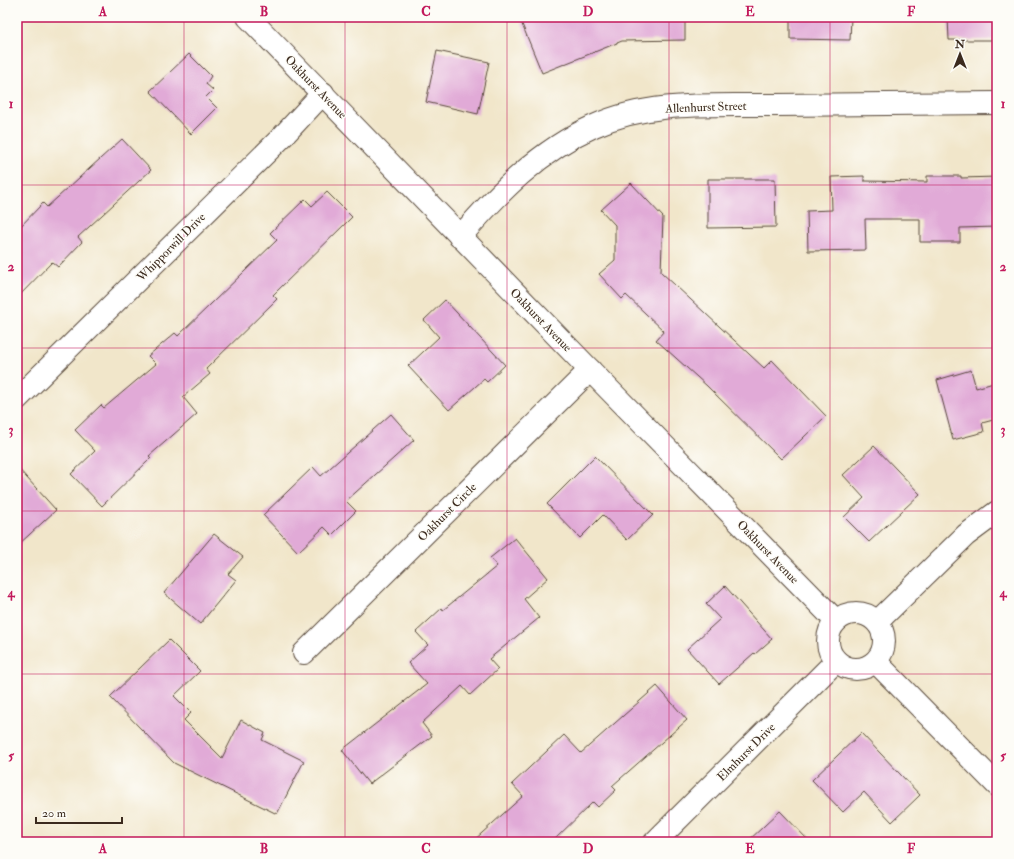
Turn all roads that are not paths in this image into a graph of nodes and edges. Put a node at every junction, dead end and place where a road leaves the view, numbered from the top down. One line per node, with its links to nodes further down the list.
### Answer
1 (248, 17): 2 (street, Oakhurst Avenue)
2 (323, 93): 4 (street, Oakhurst Avenue); 6 (street, Whipporwill Drive)
3 (997, 103): 4 (street, Allenhurst Street)
4 (460, 237): 5 (street, Oakhurst Avenue)
5 (590, 370): 8 (street, Oakhurst Avenue); 10 (street, Oakhurst Circle)
6 (17, 399)
7 (997, 512): 9 (street)
8 (836, 621): 9 (street); 11 (street)
9 (877, 622): 12 (street)
10 (304, 653)
11 (836, 661): 12 (street); 14 (street, Elmhurst Drive)
12 (876, 662): 13 (street)
13 (997, 785)
14 (655, 842)

